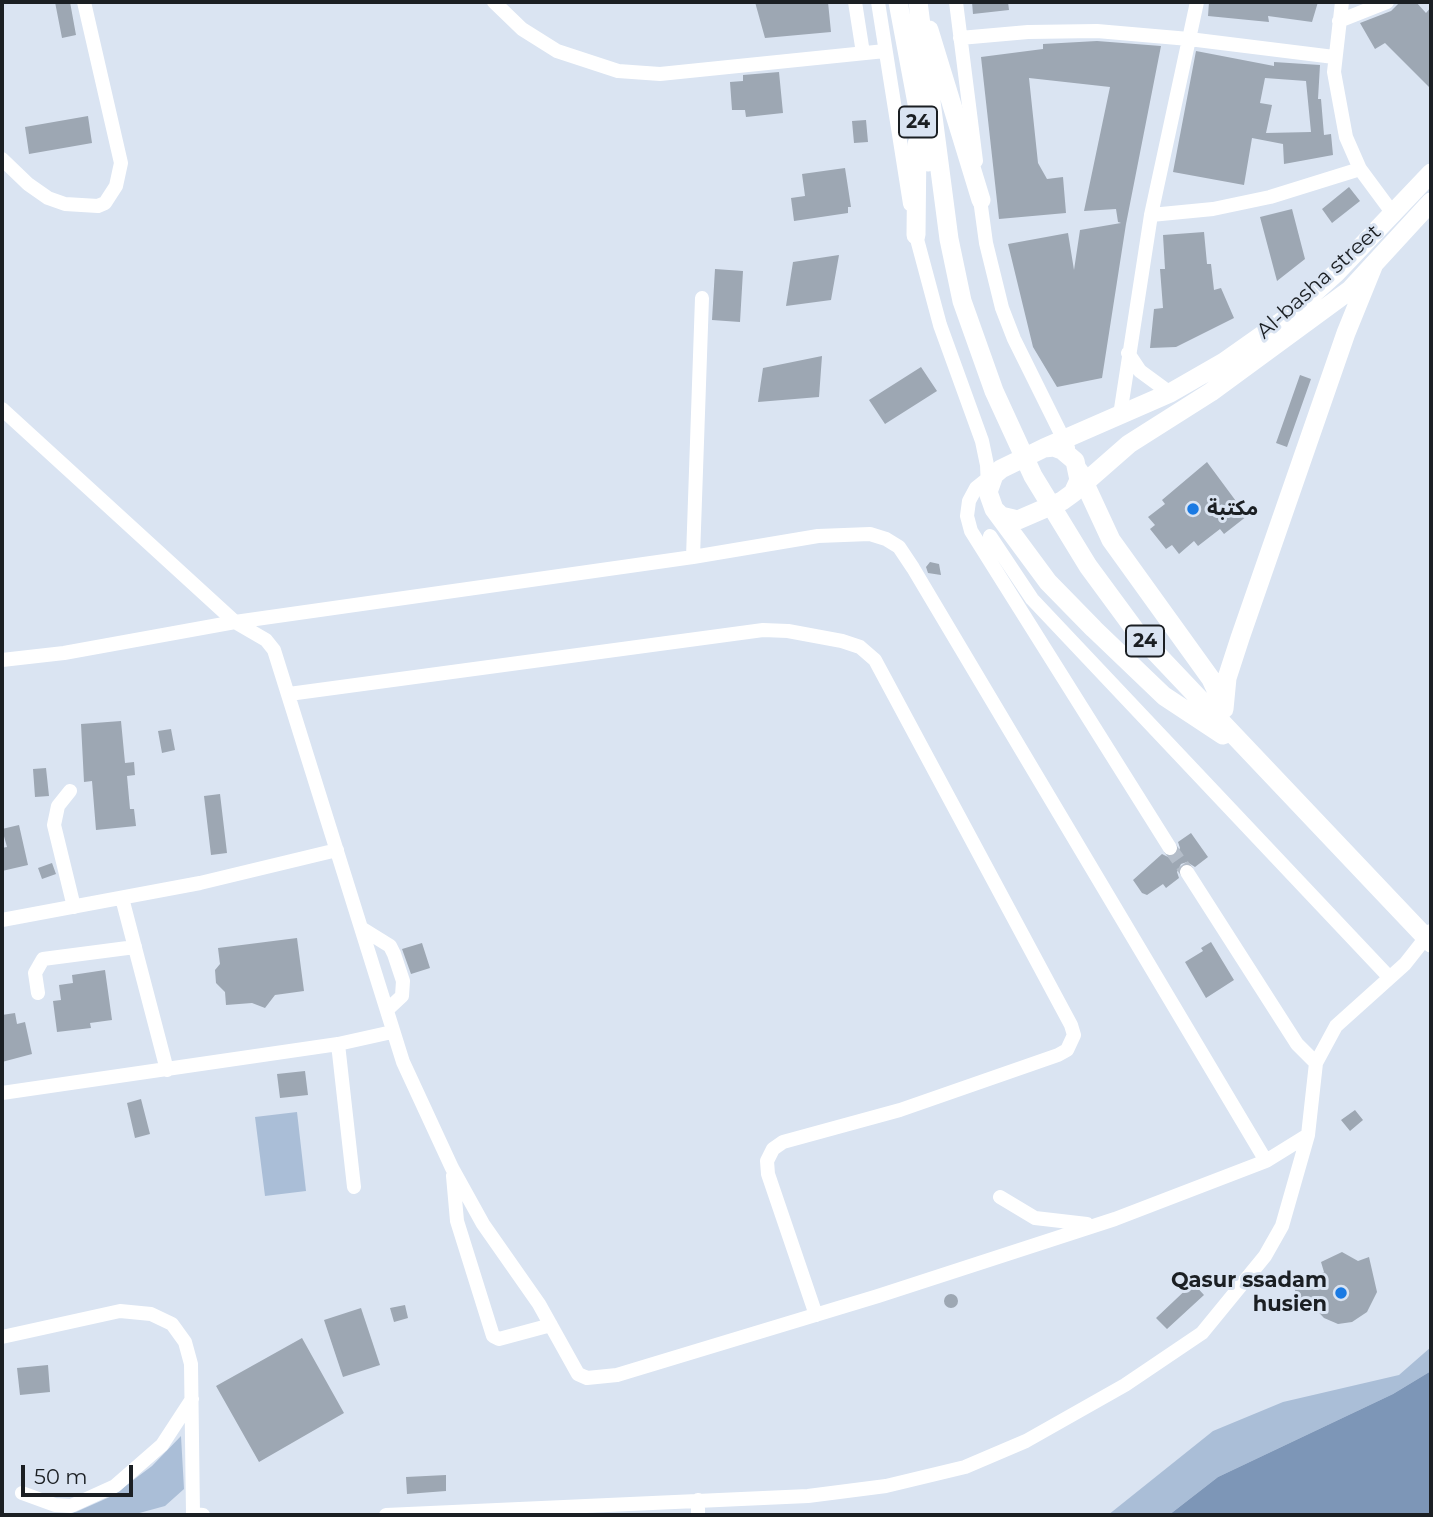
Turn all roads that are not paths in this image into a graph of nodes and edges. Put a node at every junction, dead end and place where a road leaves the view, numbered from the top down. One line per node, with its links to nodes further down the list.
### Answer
1 (84, 2): 18 (street)
2 (494, 2): 15 (street)
3 (855, 2): 15 (street)
4 (878, 2): 14 (street)
5 (898, 2): 17 (main road, 24)
6 (956, 2): 12 (street)
7 (1197, 2): 13 (street)
8 (1342, 2): 11 (street)
9 (1387, 2): 11 (street)
10 (918, 4): 21 (main road); 25 (main road, 24)
11 (1339, 21): 16 (street)
12 (961, 38): 13 (street); 21 (street)
13 (1189, 38): 16 (street); 23 (street)
14 (885, 51): 15 (street); 24 (street)
15 (863, 53)
16 (1334, 57): 19 (street)
17 (918, 118): 24 (main road); 25 (main road, 24)
18 (2, 159)
19 (1360, 169): 22 (street); 23 (street)
20 (1431, 173): 22 (main road, Al-basha street)
21 (981, 200): 32 (street)
22 (1413, 208): 26 (main road); 29 (main road, Al-basha street)
23 (1151, 215): 28 (street)
24 (916, 235): 35 (street)
25 (949, 239): 42 (main road, 24)
26 (1374, 264): 34 (main road); 41 (main road)
27 (702, 298): 37 (street)
28 (1128, 353): 29 (street); 31 (street)
29 (1170, 393): 31 (main road, Al-basha street)
30 (2, 409): 38 (street)
31 (1120, 415): 32 (main road, Al-basha street)
32 (1064, 440): 33 (main road, Al-basha street); 34 (street)
33 (1044, 448): 34 (main road); 35 (main road, Al-basha street)
34 (1078, 477): 36 (main road); 41 (main road)
35 (992, 487): 36 (main road); 36 (street)
36 (998, 532): 43 (main road); 45 (street); 55 (street)
37 (692, 557): 38 (street); 64 (street)
38 (235, 622): 39 (street); 40 (street)
39 (2, 660)
40 (289, 694): 46 (street); 69 (street)
41 (1224, 709): 42 (main road)
42 (1240, 739): 43 (main road, 24)
43 (1266, 767): 53 (main road, 24)
44 (70, 791): 49 (street)
45 (1170, 848)
46 (337, 850): 48 (street); 51 (street)
47 (1187, 872): 60 (street)
48 (122, 898): 49 (street); 54 (street)
49 (74, 907): 50 (street)
50 (2, 920)
51 (361, 928): 57 (street); 57 (street)
52 (1431, 931): 55 (street)
53 (1431, 943)
54 (135, 947): 56 (street); 61 (street)
55 (1389, 977): 60 (street)
56 (38, 993)
57 (387, 1010): 58 (street)
58 (393, 1032): 59 (street); 65 (street)
59 (338, 1044): 61 (street); 66 (street)
60 (1316, 1063): 63 (street)
61 (167, 1070): 62 (street)
62 (2, 1093)
63 (1308, 1135): 64 (street); 74 (street)
64 (1266, 1161): 68 (street)
65 (452, 1168): 70 (street); 70 (street)
66 (354, 1187)
67 (1000, 1197): 68 (street)
68 (1095, 1225): 69 (street)
69 (816, 1315): 70 (street)
70 (551, 1325)
71 (2, 1337): 72 (street)
72 (192, 1399): 73 (street); 75 (street)
73 (22, 1493)
74 (698, 1508): 77 (street)
75 (194, 1515)
76 (386, 1515): 77 (street)
77 (425, 1515)

